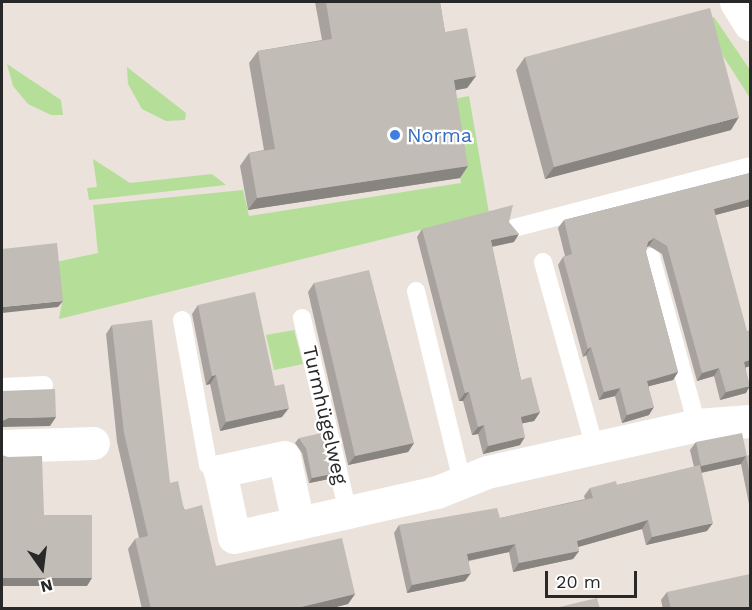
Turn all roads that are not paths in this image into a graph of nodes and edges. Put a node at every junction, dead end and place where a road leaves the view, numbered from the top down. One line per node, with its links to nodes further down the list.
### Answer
1 (736, 2): 2 (street)
2 (750, 24)
3 (750, 165): 4 (lane)
4 (514, 228)
5 (651, 257): 13 (lane)
6 (543, 262): 16 (lane)
7 (416, 291): 18 (lane)
8 (302, 318): 19 (lane, Turmhügelweg)
9 (182, 320): 17 (lane, Turmhügelweg)
10 (44, 385): 11 (lane)
11 (2, 387)
12 (750, 420): 13 (street, Turmhügelweg)
13 (697, 425): 16 (street, Turmhügelweg)
14 (93, 443): 15 (street)
15 (2, 446)
16 (595, 448): 18 (street, Turmhügelweg)
17 (220, 471): 20 (street); 20 (street, Turmhügelweg)
18 (462, 481): 19 (street, Turmhügelweg)
19 (348, 512): 20 (street, Turmhügelweg)
20 (298, 523)

